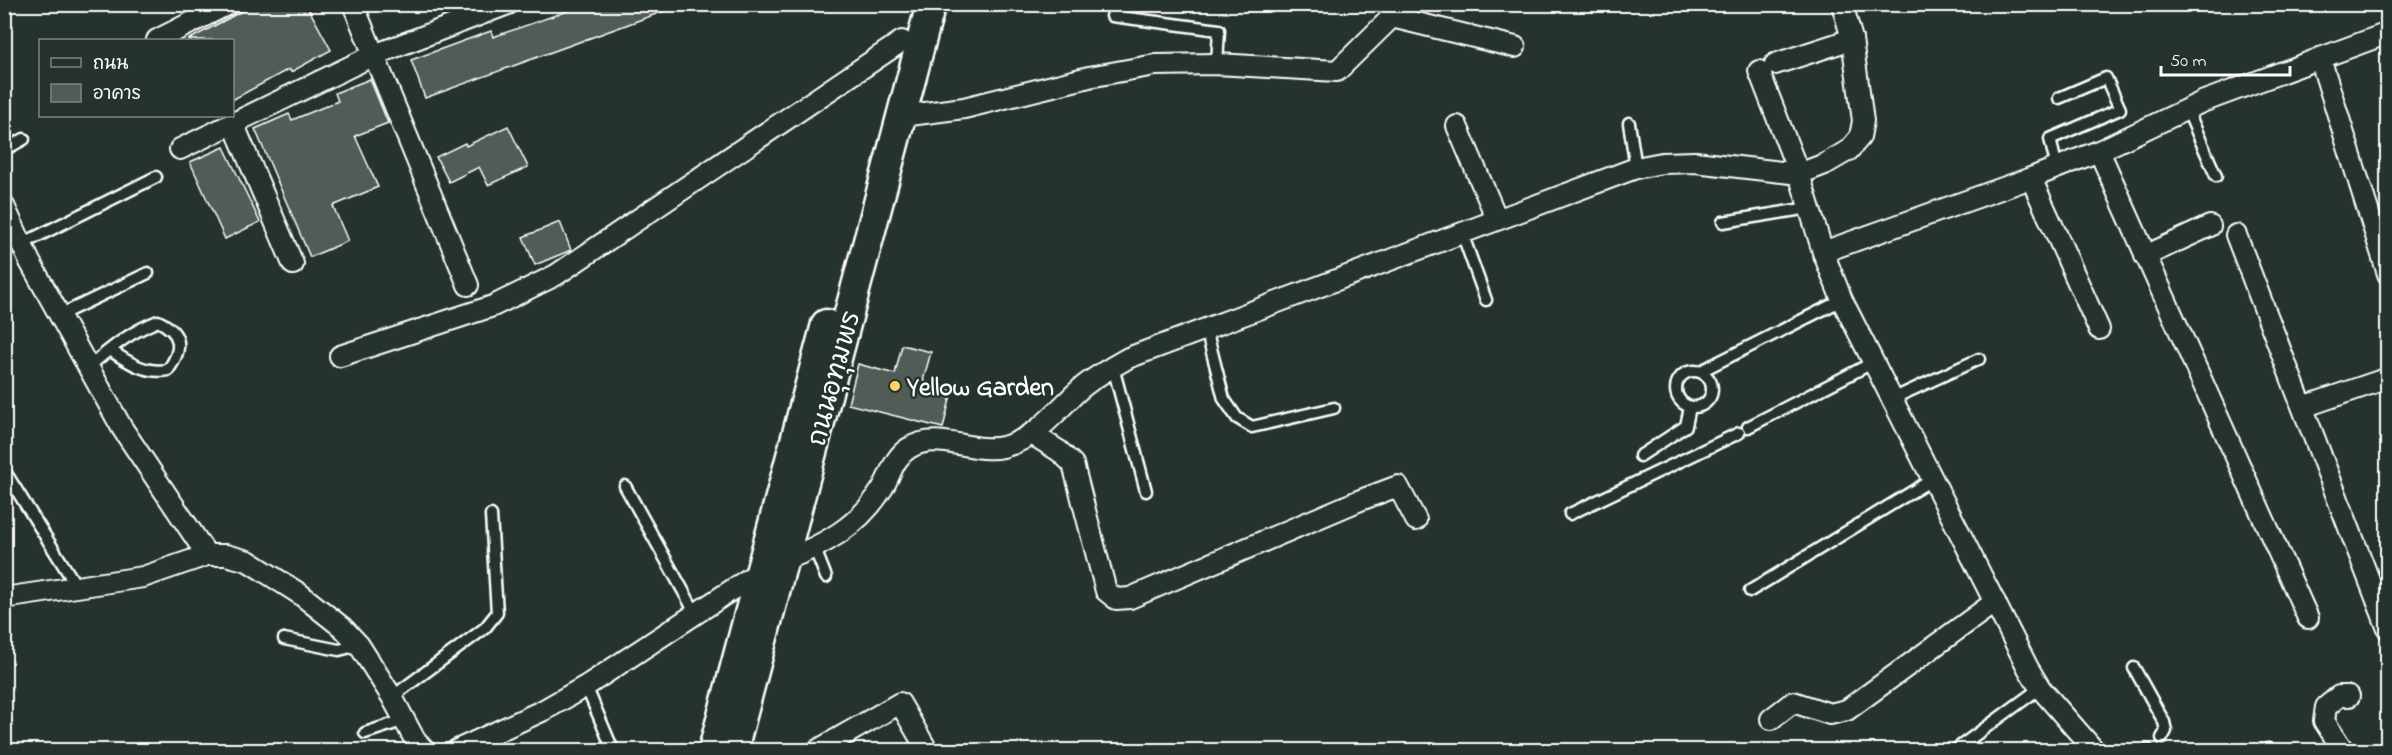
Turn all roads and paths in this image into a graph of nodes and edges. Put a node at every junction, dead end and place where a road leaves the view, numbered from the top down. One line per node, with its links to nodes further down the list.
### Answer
1 (228, 4): 9 (street)
2 (353, 4): 13 (street)
3 (508, 4): 13 (street)
4 (910, 4): 11 (street, ถนนอุทุมพร)
5 (931, 4): 18 (street, ถนนอุทุมพร)
6 (1842, 4): 10 (street)
7 (1112, 16): 15 (lane)
8 (2388, 33): 14 (street)
9 (159, 39)
10 (1852, 39): 28 (street); 28 (street)
11 (902, 41): 52 (street); 74 (street, ถนนอุทุมพร)
12 (1515, 47): 15 (street)
13 (374, 55): 19 (street); 45 (street)
14 (2320, 58): 17 (street); 44 (street)
15 (1217, 64): 18 (street)
16 (2059, 98): 27 (lane)
17 (2187, 109): 25 (street); 29 (lane)
18 (902, 116): 74 (street, ถนนอุทุมพร)
19 (233, 123): 23 (street); 42 (street)
20 (1629, 123): 26 (lane)
21 (1457, 126): 34 (street)
22 (24, 139): 24 (lane)
23 (180, 149)
24 (4, 150)
25 (2098, 151): 27 (street); 41 (street)
26 (1636, 168): 28 (street); 34 (street)
27 (2057, 168): 31 (street)
28 (1799, 174): 33 (street)
29 (2216, 176)
30 (156, 177): 39 (lane)
31 (2031, 178): 40 (street); 50 (street)
32 (4, 206): 39 (street)
33 (1809, 208): 35 (lane); 40 (street)
34 (1497, 219): 37 (street)
35 (1723, 222)
36 (2210, 226): 41 (street)
37 (1462, 233): 46 (lane); 49 (street)
38 (2236, 235): 60 (street)
39 (22, 244): 48 (street)
40 (1823, 252): 47 (street)
41 (2145, 256): 81 (street)
42 (293, 264)
43 (148, 273): 48 (lane)
44 (2388, 274)
45 (468, 285)
46 (1486, 300)
47 (1842, 300): 54 (street); 57 (lane)
48 (60, 315): 55 (street)
49 (1206, 329): 56 (street); 62 (lane)
50 (2099, 329)
51 (110, 350): 51 (lane); 55 (lane)
52 (340, 356)
53 (1979, 359): 59 (lane)
54 (1874, 362): 59 (street); 69 (lane)
55 (88, 367): 73 (street)
56 (1113, 367): 63 (street); 68 (lane)
57 (1701, 371): 61 (lane); 61 (lane)
58 (2388, 378): 60 (street)
59 (1892, 399): 66 (street)
60 (2303, 406): 82 (street)
61 (1690, 407): 64 (lane)
62 (1334, 408)
63 (1032, 434): 71 (street); 72 (street)
64 (1640, 456)
65 (4, 470): 76 (lane)
66 (1933, 479): 77 (lane); 79 (street)
67 (625, 486): 80 (lane)
68 (1146, 491)
69 (1570, 514)
70 (491, 515): 89 (lane)
71 (1416, 520)
72 (815, 549): 74 (street); 75 (lane)
73 (207, 555): 76 (street); 84 (street)
74 (772, 566): 80 (street); 97 (street, ถนนอุทุมพร); 98 (street, ถนนอุทุมพร)
75 (826, 576)
76 (77, 587): 78 (street)
77 (1750, 591)
78 (4, 598)
79 (1995, 602): 87 (street); 90 (street)
80 (696, 614): 86 (street)
81 (2308, 618)
82 (2388, 629)
83 (284, 639): 84 (lane)
84 (359, 645): 89 (street)
85 (2134, 668): 93 (lane)
86 (586, 686): 95 (street); 96 (lane)
87 (2040, 688): 101 (lane); 102 (street)
88 (2349, 696): 103 (street)
89 (392, 697): 91 (street)
90 (1771, 719)
91 (405, 720): 92 (lane); 94 (street)
92 (365, 733)
93 (2163, 738)
94 (424, 750)
95 (457, 750)
96 (613, 750)
97 (713, 750)
98 (733, 750)
99 (818, 750): 100 (street)
100 (927, 750)
101 (1955, 750)
102 (2094, 750)
103 (2343, 750)

